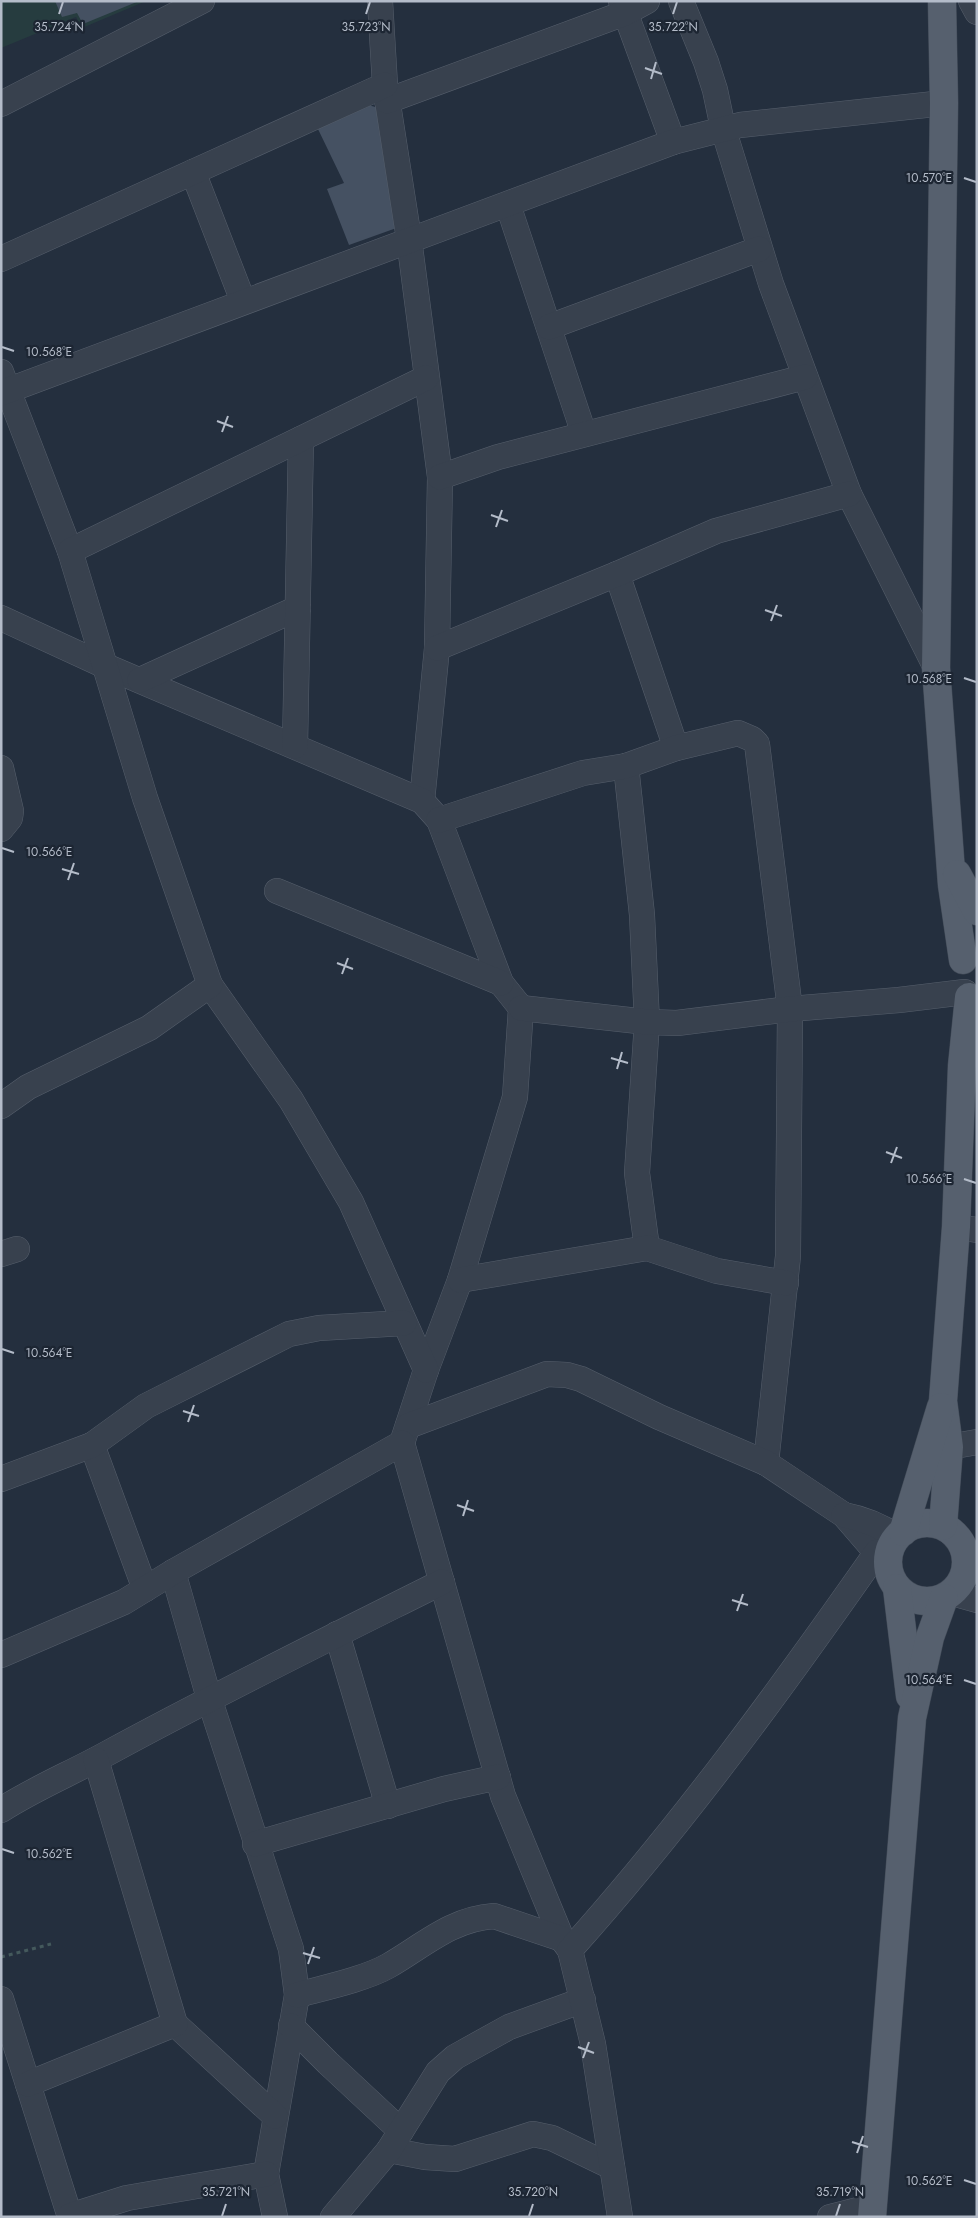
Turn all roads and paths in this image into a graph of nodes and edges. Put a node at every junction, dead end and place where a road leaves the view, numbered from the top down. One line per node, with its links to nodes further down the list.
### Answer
1 (202, 1): 11 (street)
2 (380, 1): 9 (street)
3 (647, 1): 7 (street)
4 (681, 1): 12 (street)
5 (942, 1): 10 (main road)
6 (971, 1): 8 (street)
7 (623, 7): 9 (street); 13 (street)
8 (977, 12)
9 (386, 93): 14 (street); 16 (street)
10 (944, 103): 12 (street); 34 (main road)
11 (1, 104)
12 (723, 128): 13 (street); 17 (street)
13 (672, 142): 15 (street)
14 (193, 172): 18 (street); 19 (street)
15 (508, 204): 16 (street); 20 (street)
16 (409, 239): 19 (street); 22 (street)
17 (760, 249): 20 (street); 21 (street)
18 (1, 259)
19 (243, 302): 23 (street)
20 (549, 327): 24 (street)
21 (805, 377): 24 (street); 27 (street)
22 (426, 378): 25 (street); 26 (street)
23 (4, 385): 28 (street)
24 (584, 434): 26 (street)
25 (301, 439): 28 (street); 30 (street)
26 (440, 477): 32 (street)
27 (849, 494): 29 (street); 34 (street)
28 (70, 551): 33 (street)
29 (617, 574): 32 (street); 37 (street)
30 (298, 608): 35 (street); 36 (street)
31 (6, 625): 33 (street)
32 (437, 648): 40 (street)
33 (104, 665): 35 (street); 48 (street)
34 (936, 668): 43 (main road)
35 (140, 680): 36 (street)
36 (295, 746): 40 (street)
37 (676, 748): 38 (street); 51 (street)
38 (626, 766): 41 (street); 52 (street)
39 (1, 768): 42 (street)
40 (422, 801): 41 (street)
41 (439, 820): 47 (street)
42 (1, 829)
43 (950, 861): 45 (main road); 46 (main road)
44 (278, 891): 47 (street)
45 (977, 911)
46 (970, 952): 49 (main road)
47 (501, 983): 50 (street)
48 (210, 985): 53 (street); 60 (street)
49 (970, 997): 51 (street); 55 (main road)
50 (522, 1008): 52 (street); 58 (street)
51 (790, 1009): 52 (street); 59 (street)
52 (647, 1022): 57 (street)
53 (1, 1106)
54 (977, 1127): 55 (main road)
55 (956, 1189): 56 (main road)
56 (966, 1229): 62 (main road)
57 (648, 1248): 58 (street); 59 (street)
58 (460, 1280): 61 (street)
59 (786, 1283): 67 (street)
60 (404, 1323): 61 (street); 65 (street)
61 (426, 1370): 63 (street)
62 (943, 1401): 66 (main road); 70 (main road)
63 (405, 1435): 67 (street); 72 (street); 73 (street)
64 (977, 1442): 66 (street)
65 (92, 1445): 68 (street); 74 (street)
66 (948, 1447): 69 (main road)
67 (766, 1463): 70 (street)
68 (1, 1479)
69 (943, 1526): 70 (main road); 71 (main road)
70 (893, 1555): 75 (main road); 79 (main road); 86 (street)
71 (971, 1560): 75 (main road)
72 (173, 1572): 74 (street); 78 (street)
73 (442, 1582): 76 (street); 81 (street)
74 (145, 1589): 77 (street)
75 (958, 1597): 79 (main road)
76 (338, 1634): 78 (street); 82 (street)
77 (1, 1655)
78 (209, 1698): 80 (street); 84 (street)
79 (912, 1718): 98 (main road)
80 (96, 1760): 83 (street); 91 (street)
81 (498, 1777): 82 (street); 86 (street)
82 (388, 1806): 84 (street)
83 (1, 1810)
84 (255, 1844): 88 (street)
85 (51, 1944): 87 (path)
86 (566, 1944): 88 (street); 90 (street)
87 (1, 1957)
88 (297, 1995): 92 (street)
89 (1, 2000): 93 (street)
90 (584, 2000): 95 (street); 96 (street)
91 (174, 2024): 93 (street); 94 (street)
92 (291, 2026): 94 (street); 95 (street)
93 (28, 2084): 99 (street)
94 (275, 2116): 97 (street)
95 (395, 2141): 96 (street); 101 (street)
96 (612, 2166): 102 (street)
97 (266, 2174): 99 (street); 100 (street)
98 (872, 2211): 103 (street)
99 (70, 2216)
100 (275, 2217)
101 (333, 2217)
102 (620, 2217)
103 (830, 2217)

